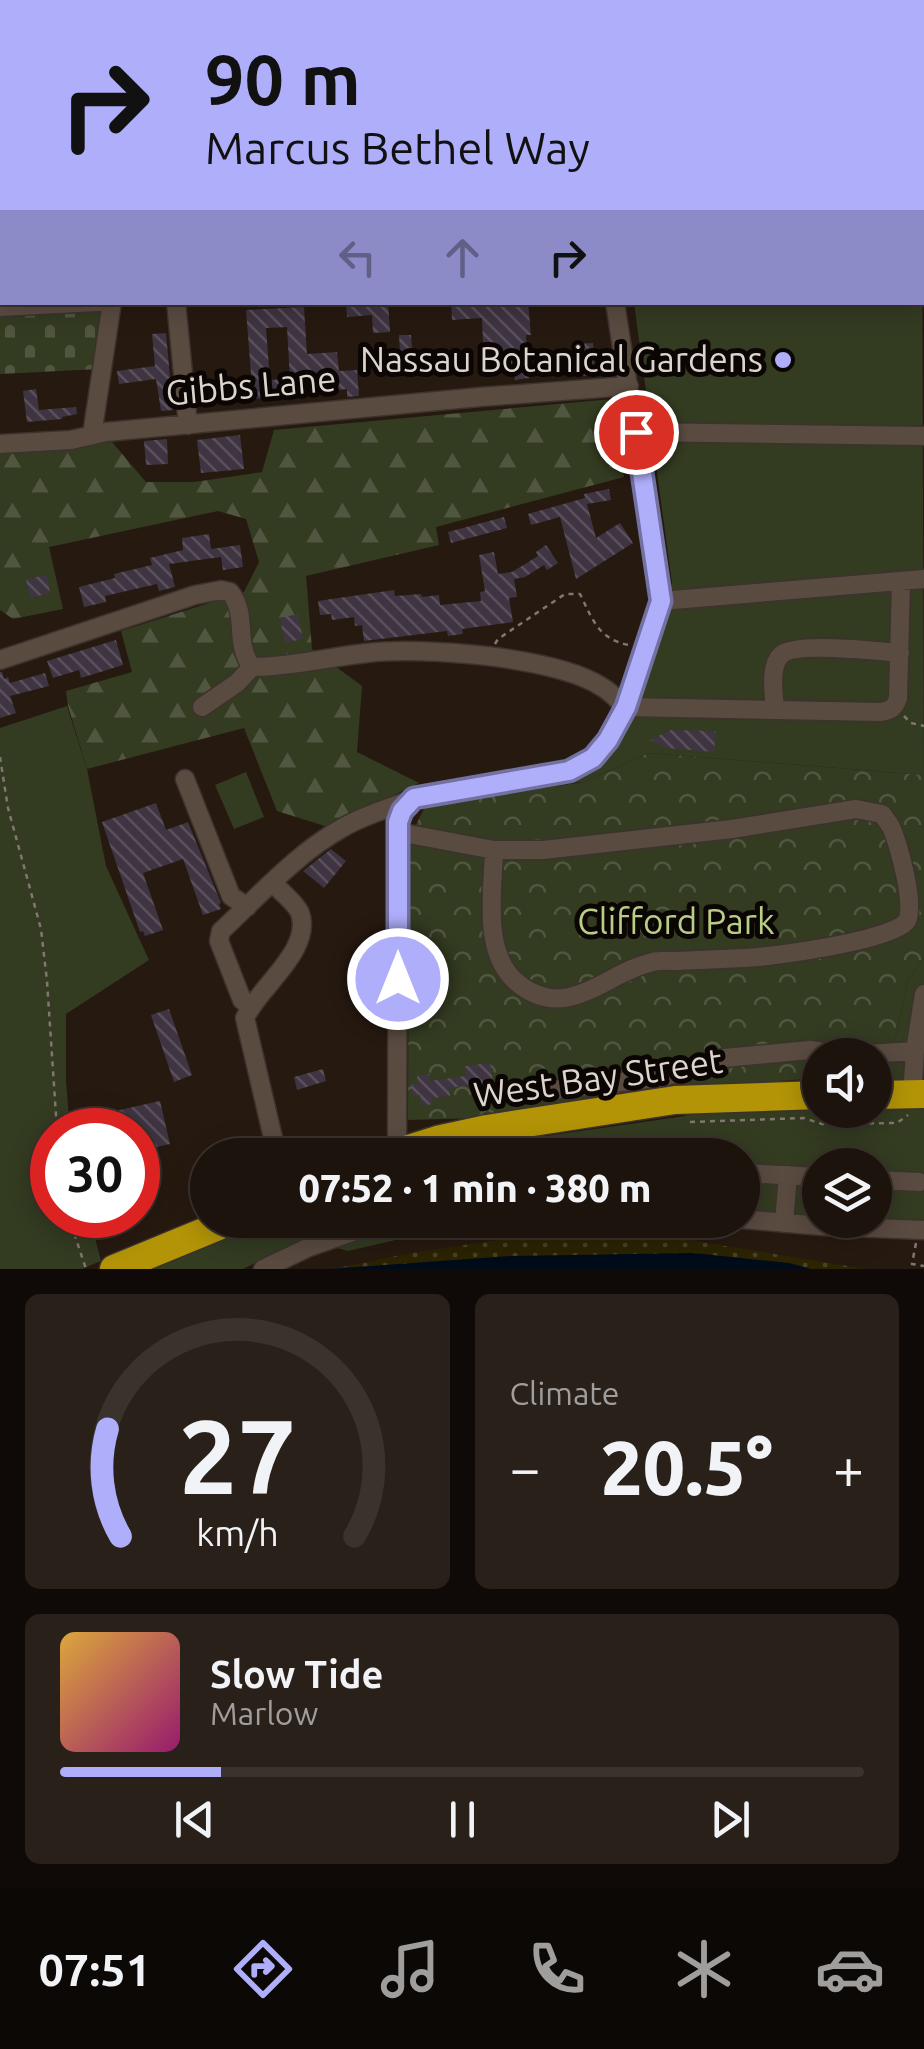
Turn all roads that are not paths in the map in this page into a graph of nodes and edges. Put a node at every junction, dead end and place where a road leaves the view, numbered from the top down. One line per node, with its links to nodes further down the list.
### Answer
1 (49, 305): 5 (street)
2 (112, 305): 9 (street)
3 (176, 305): 7 (street)
4 (615, 305): 6 (street)
5 (0, 308)
6 (628, 386): 7 (street, Gibbs Lane); 8 (street)
7 (188, 425): 9 (street, Gibbs Lane)
8 (636, 432): 10 (street); 14 (street)
9 (92, 435): 11 (street, Gibbs Lane)
10 (924, 436)
11 (0, 444)
12 (924, 579): 13 (street)
13 (902, 583): 14 (street); 15 (street)
14 (661, 601): 19 (street)
15 (900, 652): 20 (street); 20 (street)
16 (0, 660): 17 (street)
17 (252, 667): 18 (street); 19 (street)
18 (202, 707)
19 (626, 707): 20 (street); 22 (street)
20 (775, 709)
21 (186, 779): 28 (street)
22 (414, 798): 23 (street); 27 (street)
23 (398, 832): 24 (street); 30 (street)
24 (494, 850): 26 (street); 26 (street)
25 (924, 867): 26 (street)
26 (902, 870)
27 (273, 882): 28 (street); 32 (street)
28 (246, 907): 32 (street)
29 (436, 974): 30 (street)
30 (398, 979): 40 (street)
31 (924, 994): 33 (street)
32 (250, 1006): 39 (street)
33 (915, 1050): 35 (street); 38 (street)
34 (802, 1051): 36 (street)
35 (892, 1052)
36 (534, 1092)
37 (802, 1096): 41 (highway, West Bay Street)
38 (915, 1101)
39 (273, 1138)
40 (393, 1138)
41 (449, 1138)
42 (760, 1174): 43 (street)
43 (788, 1176): 44 (street); 48 (street)
44 (802, 1176)
45 (892, 1181): 46 (street)
46 (920, 1182)
47 (760, 1221): 48 (street)
48 (784, 1223): 49 (street)
49 (921, 1230)
50 (190, 1237): 52 (highway)
51 (335, 1238): 53 (street)
52 (114, 1269)
53 (263, 1269)

